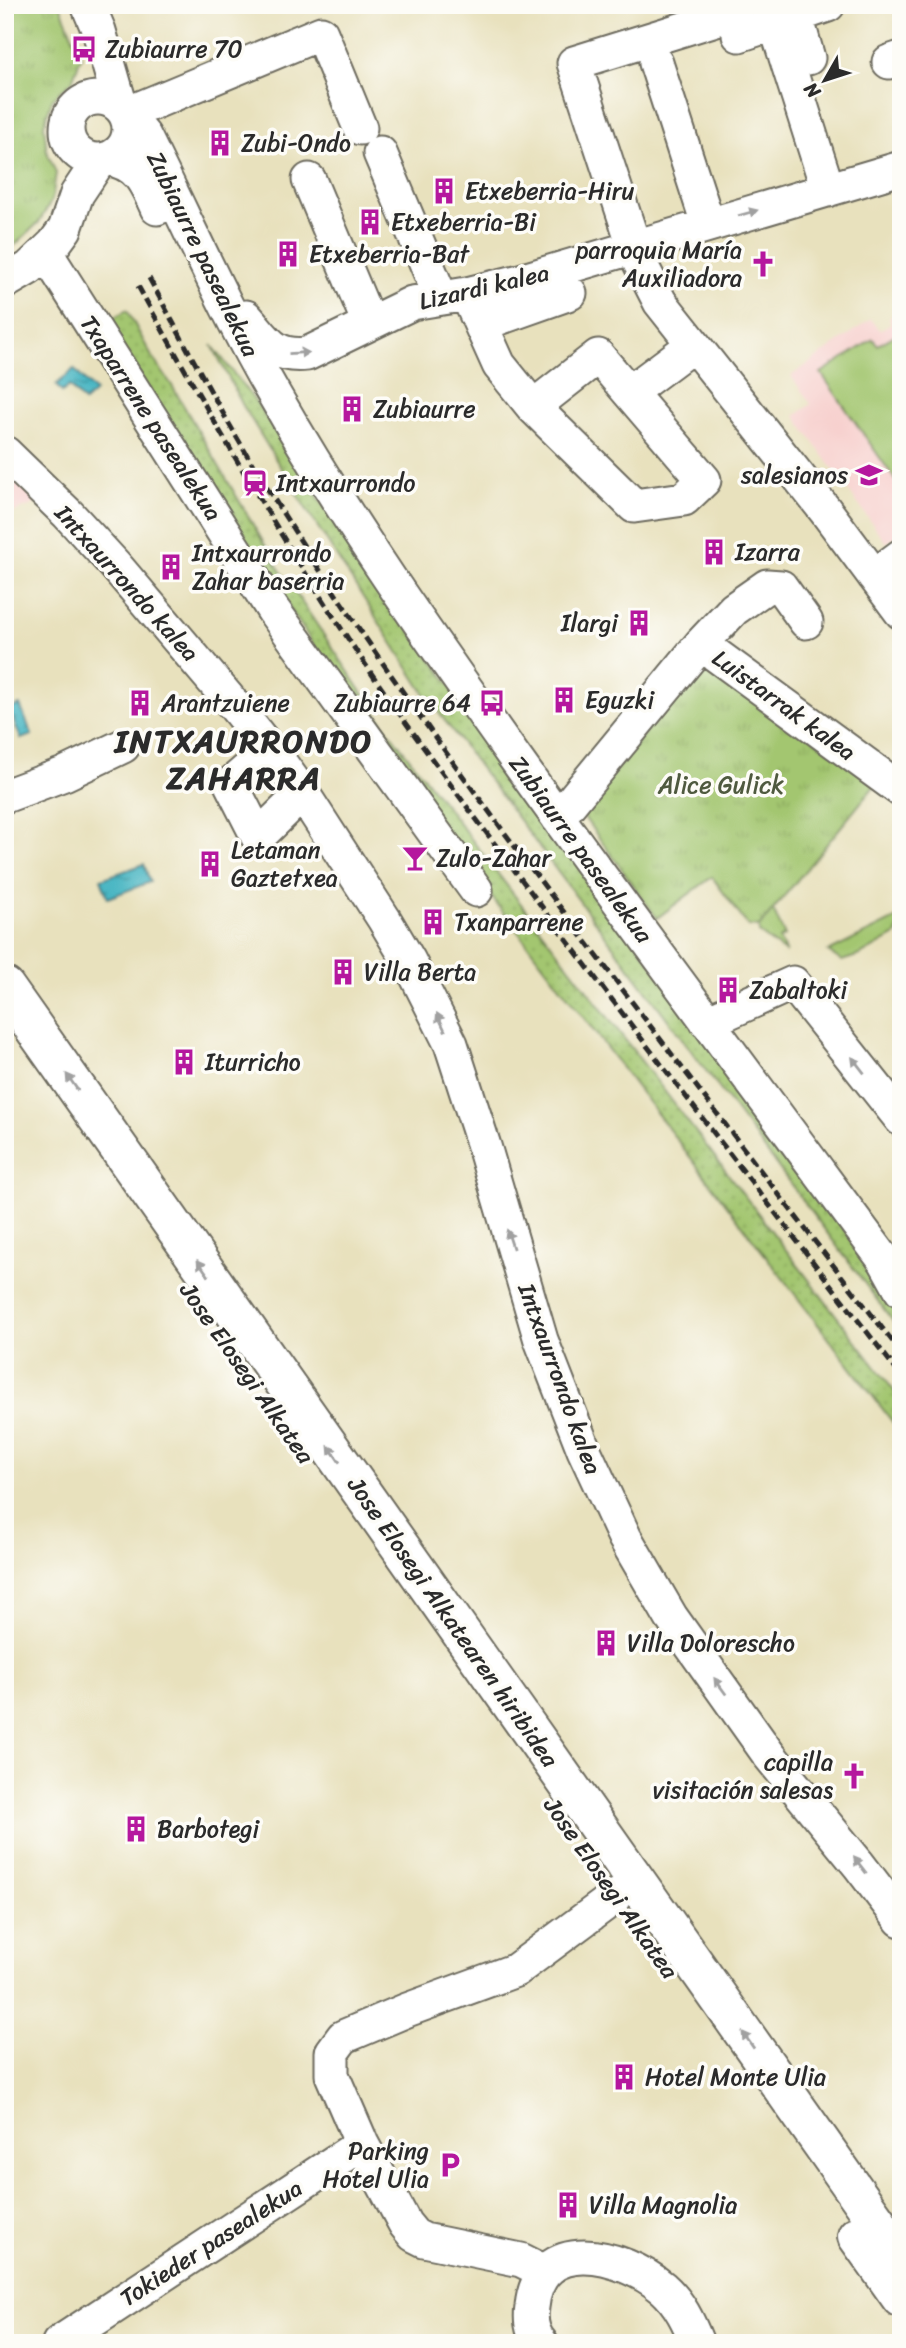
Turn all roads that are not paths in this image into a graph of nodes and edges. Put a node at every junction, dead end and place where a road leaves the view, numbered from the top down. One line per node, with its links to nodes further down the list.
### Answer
1 (88, 5): 3 (street, Zubiaurre pasealekua)
2 (828, 5): 10 (street)
3 (107, 61): 5 (street); 6 (street, Zubiaurre pasealekua)
4 (656, 63): 11 (street)
5 (87, 100): 6 (street); 7 (street)
6 (123, 111): 7 (street); 17 (street); 18 (street, Zubiaurre pasealekua)
7 (93, 156): 13 (street); 14 (street, Zubiaurre pasealekua)
8 (901, 168): 10 (street, Lizardi kalea)
9 (309, 180): 19 (street)
10 (837, 187): 11 (street, Lizardi kalea, one-way to 10); 12 (street)
11 (708, 224): 12 (street, Lizardi kalea)
12 (635, 246): 17 (street, Lizardi kalea); 21 (street)
13 (46, 253): 15 (street); 37 (street, Txaparrene pasealekua)
14 (185, 265): 18 (street, Lizardi kalea); 23 (street, Zubiaurre pasealekua)
15 (5, 282)
16 (569, 293): 20 (street)
17 (454, 296): 19 (street, Lizardi kalea); 20 (street)
18 (227, 304): 19 (street, Lizardi kalea, one-way to 19); 23 (street, Zubiaurre pasealekua)
19 (369, 323)
20 (482, 324): 24 (street)
21 (692, 345): 22 (street); 27 (street)
22 (630, 392): 24 (street); 24 (street)
23 (275, 397): 36 (street, Zubiaurre pasealekua)
24 (533, 407)
25 (5, 453): 32 (street, Intxaurrondo kalea)
26 (901, 556): 27 (street)
27 (874, 576): 28 (street)
28 (901, 612)
29 (806, 622): 30 (street, Luistarrak kalea)
30 (701, 644): 33 (street, Luistarrak kalea); 36 (street, Luistarrak kalea)
31 (123, 746): 35 (street)
32 (270, 750): 34 (street, Intxaurrondo kalea); 34 (street)
33 (901, 790)
34 (302, 794): 44 (street, Intxaurrondo kalea, one-way to 34)
35 (5, 796)
36 (558, 818): 39 (street, Zubiaurre pasealekua)
37 (476, 890)
38 (5, 987): 46 (main road, Jose Elosegi Alkatearen hiribidea, one-way to 38)
39 (707, 1022): 41 (street, one-way to 39); 42 (street, Zubiaurre pasealekua)
40 (5, 1031): 43 (main road, Jose Elosegi Alkatea)
41 (901, 1119)
42 (901, 1290)
43 (616, 1896): 45 (street); 48 (main road, Jose Elosegi Alkatea)
44 (901, 1920)
45 (362, 2144): 47 (street); 49 (street, Tokieder pasealekua)
46 (901, 2256)
47 (541, 2274): 50 (street); 51 (street)
48 (901, 2298)
49 (59, 2343)
50 (541, 2343)
51 (697, 2343)

